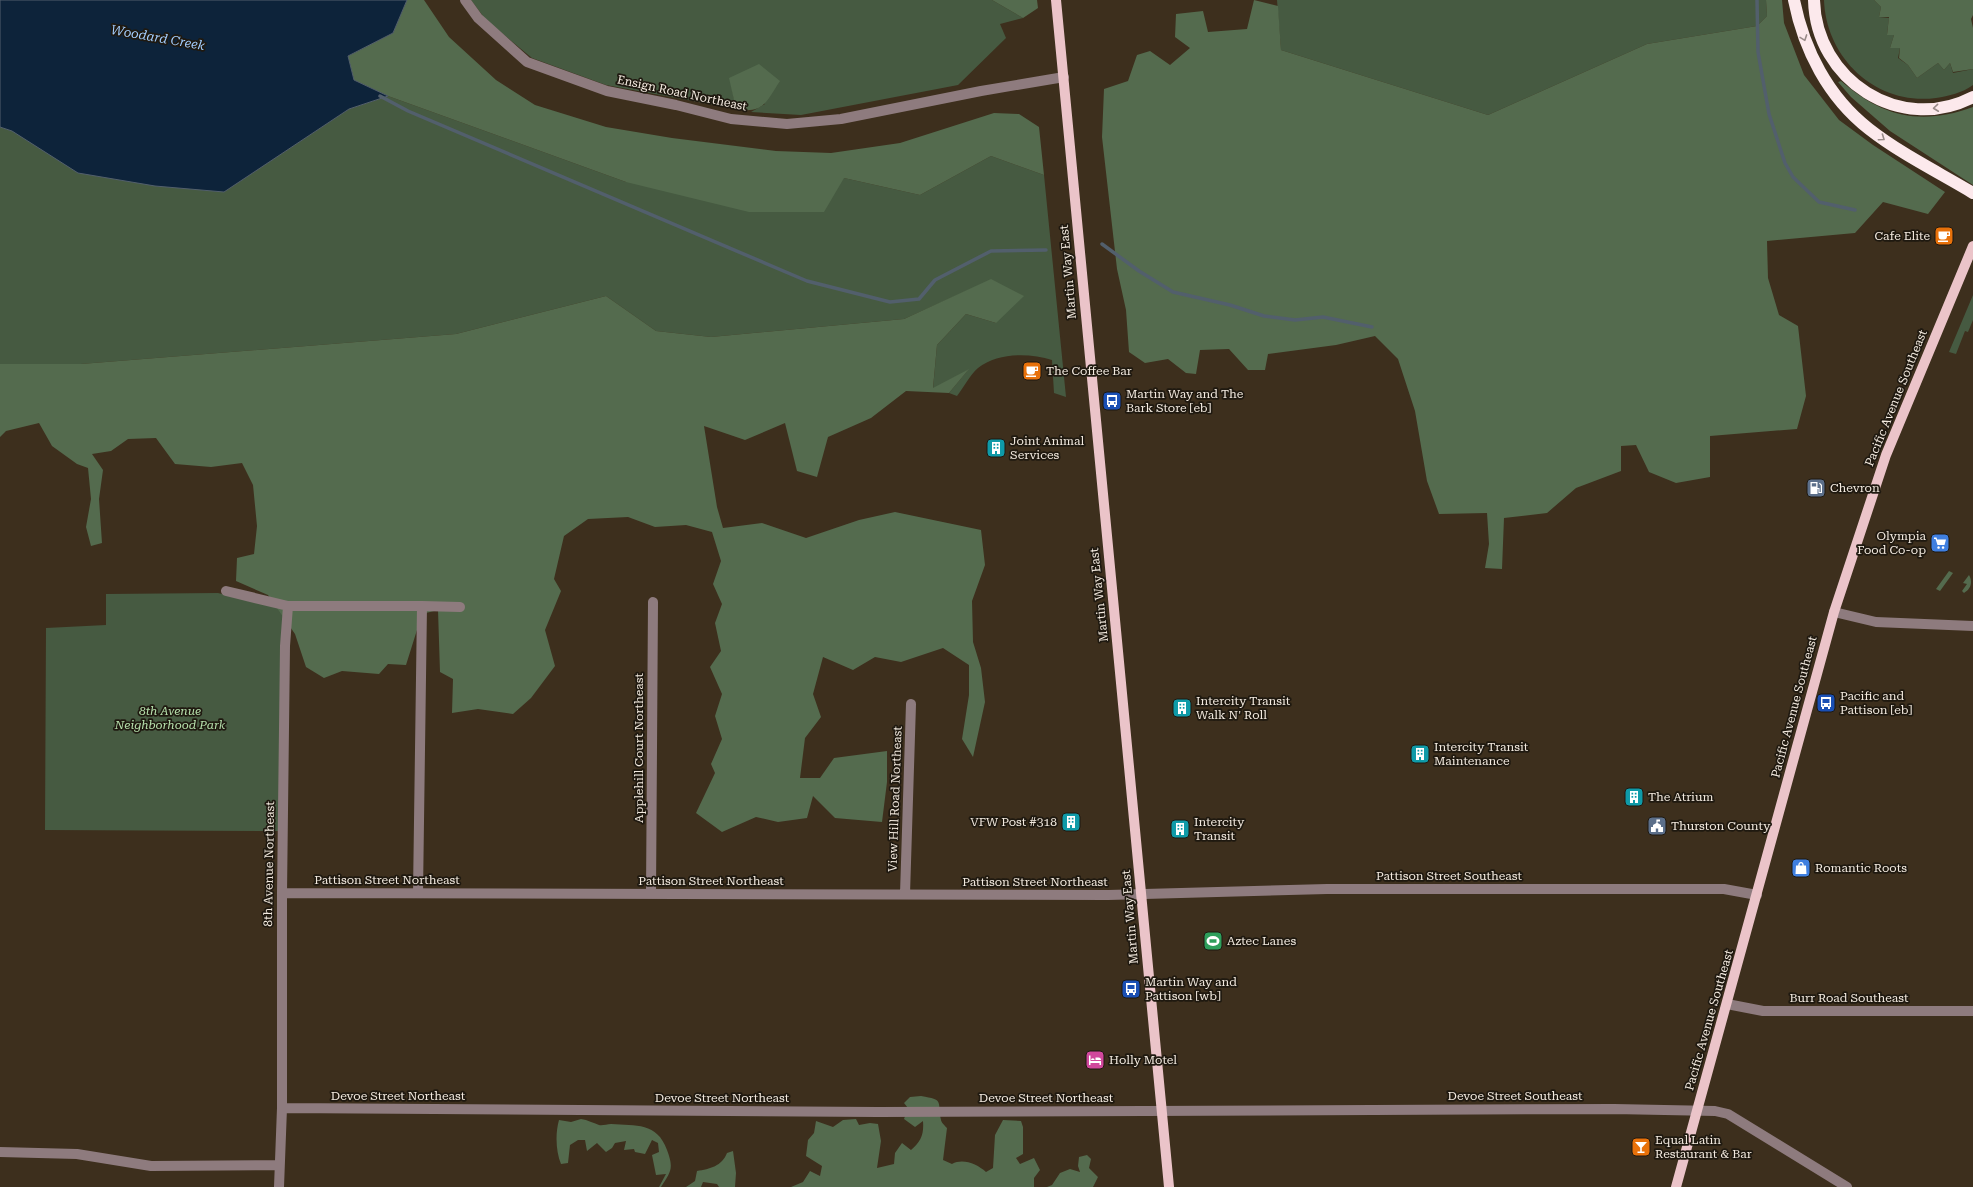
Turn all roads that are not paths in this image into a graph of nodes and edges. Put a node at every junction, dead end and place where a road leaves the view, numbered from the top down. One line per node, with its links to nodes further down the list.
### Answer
1 (465, 0): 5 (street, Ensign Road Northeast)
2 (1056, 0): 5 (main road, Martin Way East)
3 (1794, 0): 7 (highway, one-way to 7)
4 (1814, 0): 6 (highway, one-way to 4)
5 (1064, 77): 21 (main road, Martin Way East)
6 (1973, 97)
7 (1973, 193)
8 (1973, 246): 14 (main road, Pacific Avenue Southeast)
9 (226, 591): 11 (street)
10 (653, 602): 19 (street, Applehill Court Northeast)
11 (288, 606): 12 (street); 17 (street, 8th Avenue Northeast)
12 (422, 606): 13 (street); 18 (street)
13 (460, 607)
14 (1834, 612): 15 (street); 22 (main road, Pacific Avenue Southeast)
15 (1973, 626)
16 (911, 704): 20 (street, View Hill Road Northeast)
17 (282, 893): 18 (street, Pattison Street Northeast); 25 (street, 8th Avenue Northeast)
18 (418, 893): 19 (street, Pattison Street Northeast)
19 (651, 894): 20 (street, Pattison Street Northeast)
20 (905, 894): 21 (street, Pattison Street Northeast)
21 (1141, 894): 22 (street, Pattison Street Southeast); 26 (main road, Martin Way East)
22 (1757, 894): 23 (main road, Pacific Avenue Southeast)
23 (1726, 1004): 24 (street, Burr Road Southeast); 27 (main road, Pacific Avenue Southeast)
24 (1973, 1011)
25 (282, 1108): 26 (street, Devoe Street Northeast); 29 (street, 8th Avenue Northeast)
26 (1162, 1111): 27 (street, Devoe Street Southeast); 31 (main road, Martin Way East)
27 (1697, 1111): 32 (main road, Pacific Avenue Southeast); 33 (street, Devoe Street Southeast)
28 (0, 1152): 29 (street)
29 (279, 1165): 30 (street, 8th Avenue Northeast)
30 (279, 1187)
31 (1169, 1187)
32 (1676, 1187)
33 (1847, 1187)

